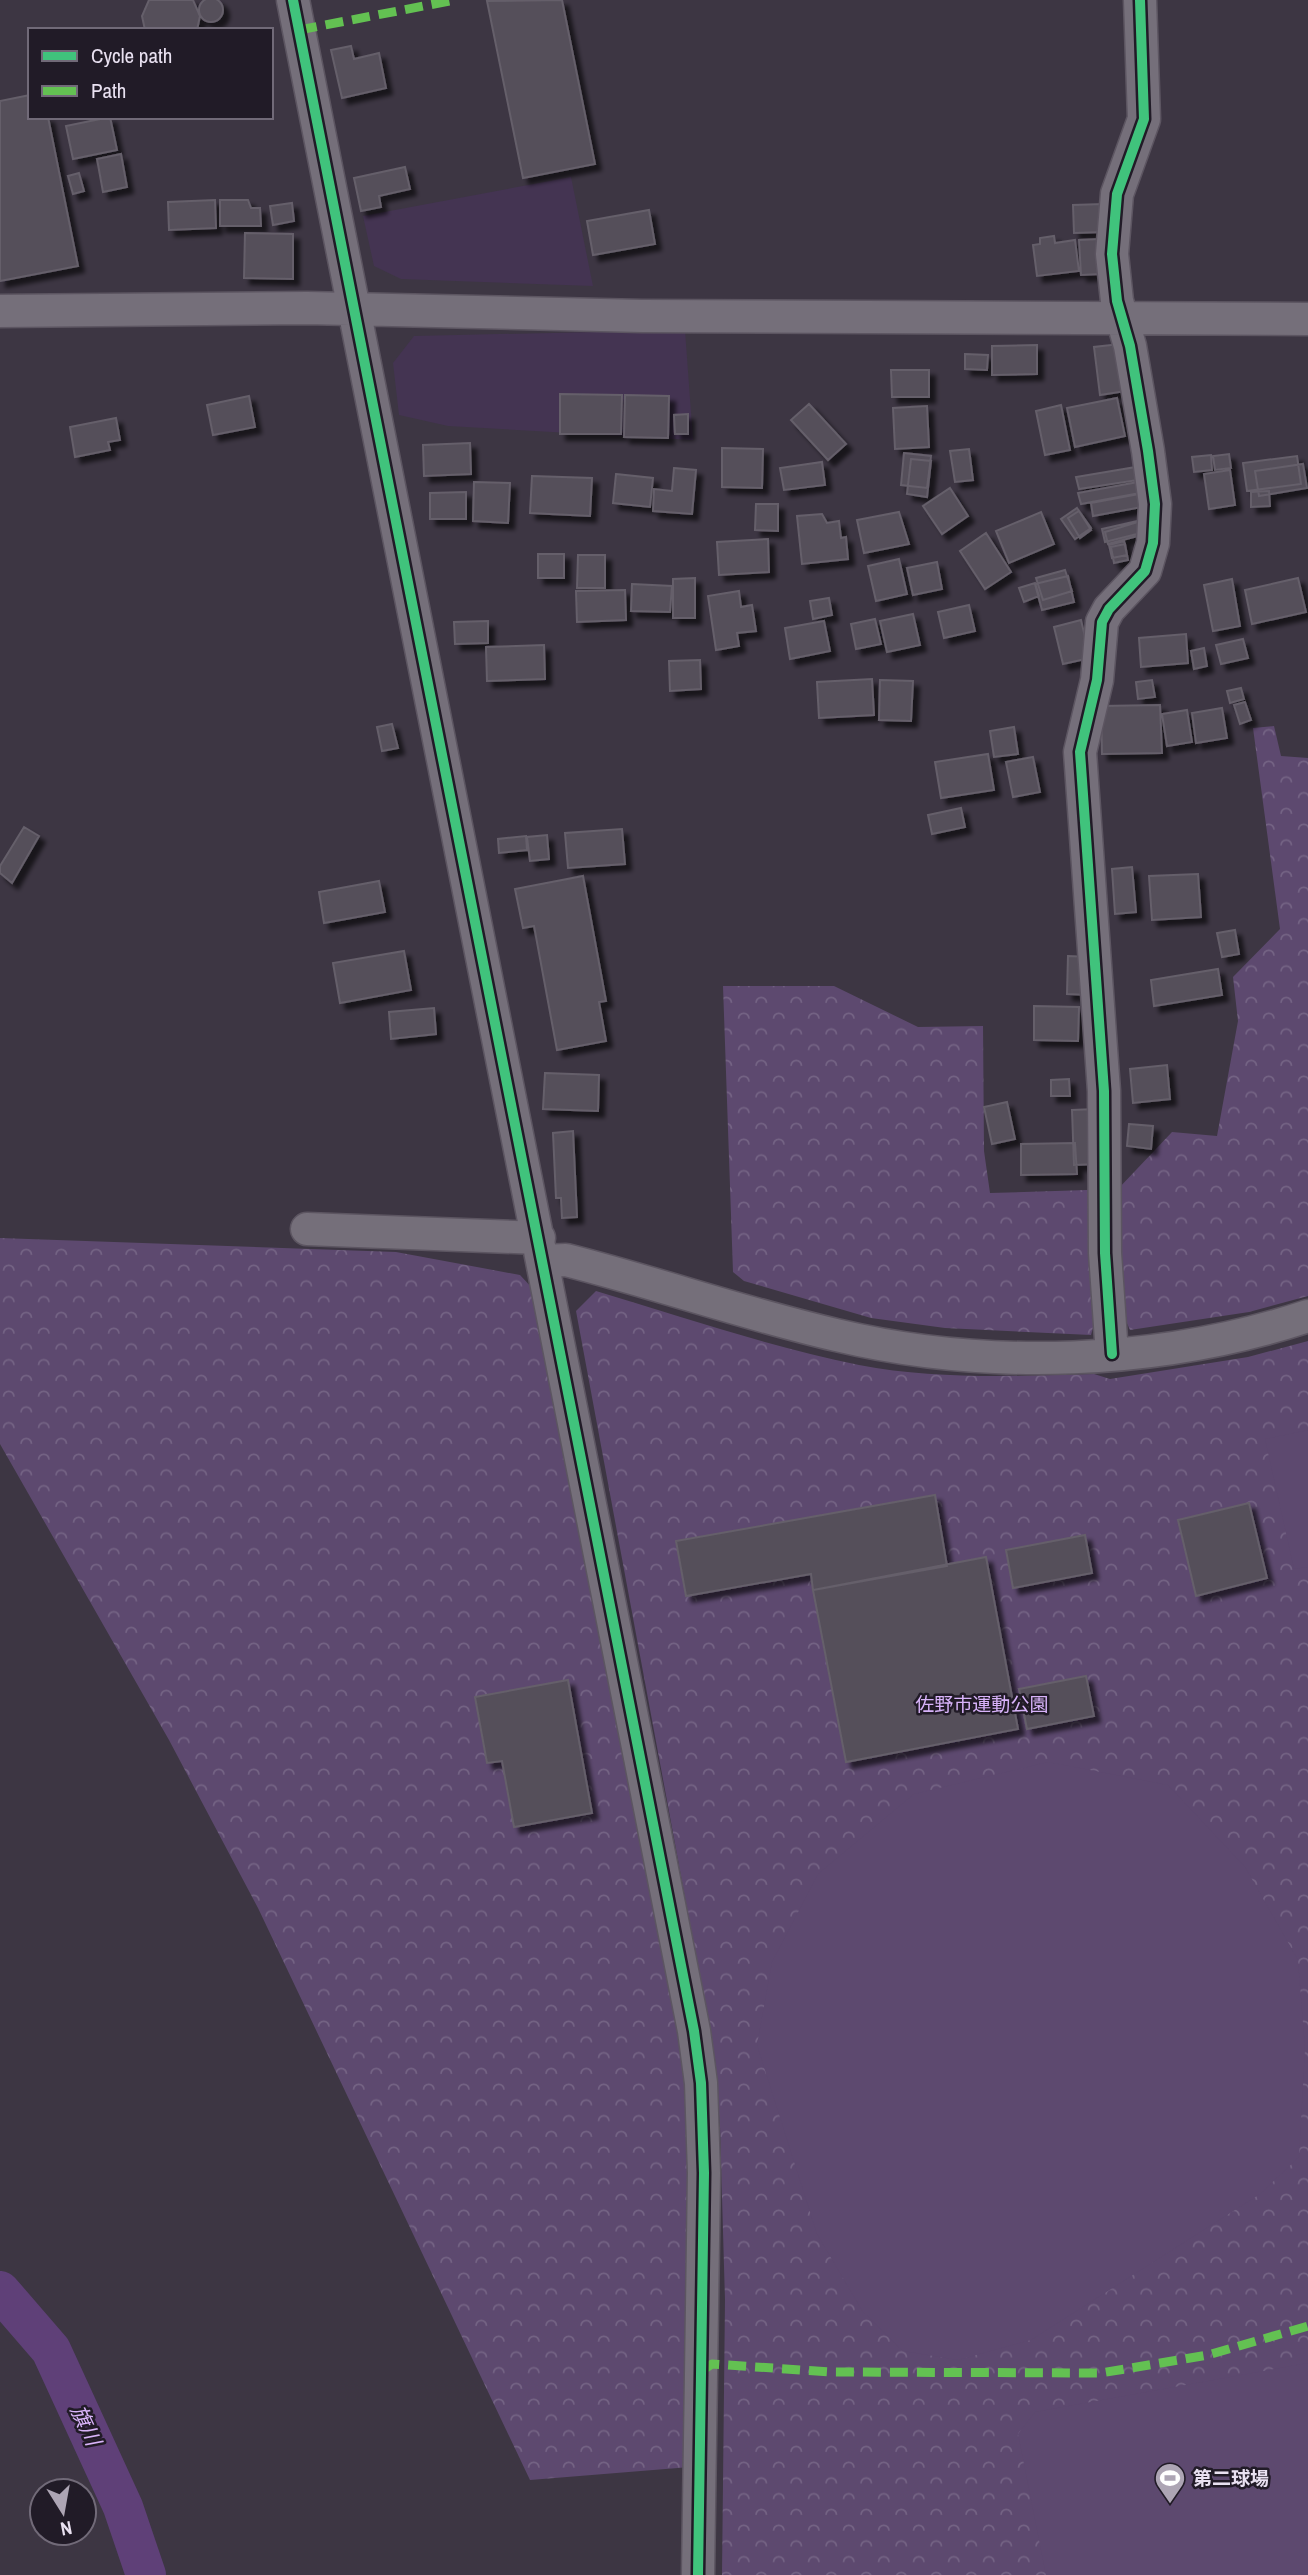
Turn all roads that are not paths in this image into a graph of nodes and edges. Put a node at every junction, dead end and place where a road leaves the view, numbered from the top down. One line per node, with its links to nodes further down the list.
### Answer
1 (293, 0): 3 (street)
2 (1140, 0): 5 (street)
3 (356, 310): 4 (street); 5 (street); 8 (street)
4 (0, 311)
5 (1123, 317): 6 (street); 10 (street)
6 (1308, 319)
7 (307, 1229): 8 (street)
8 (541, 1250): 10 (street); 11 (street)
9 (1308, 1316): 10 (street)
10 (1112, 1354)
11 (698, 2575)

